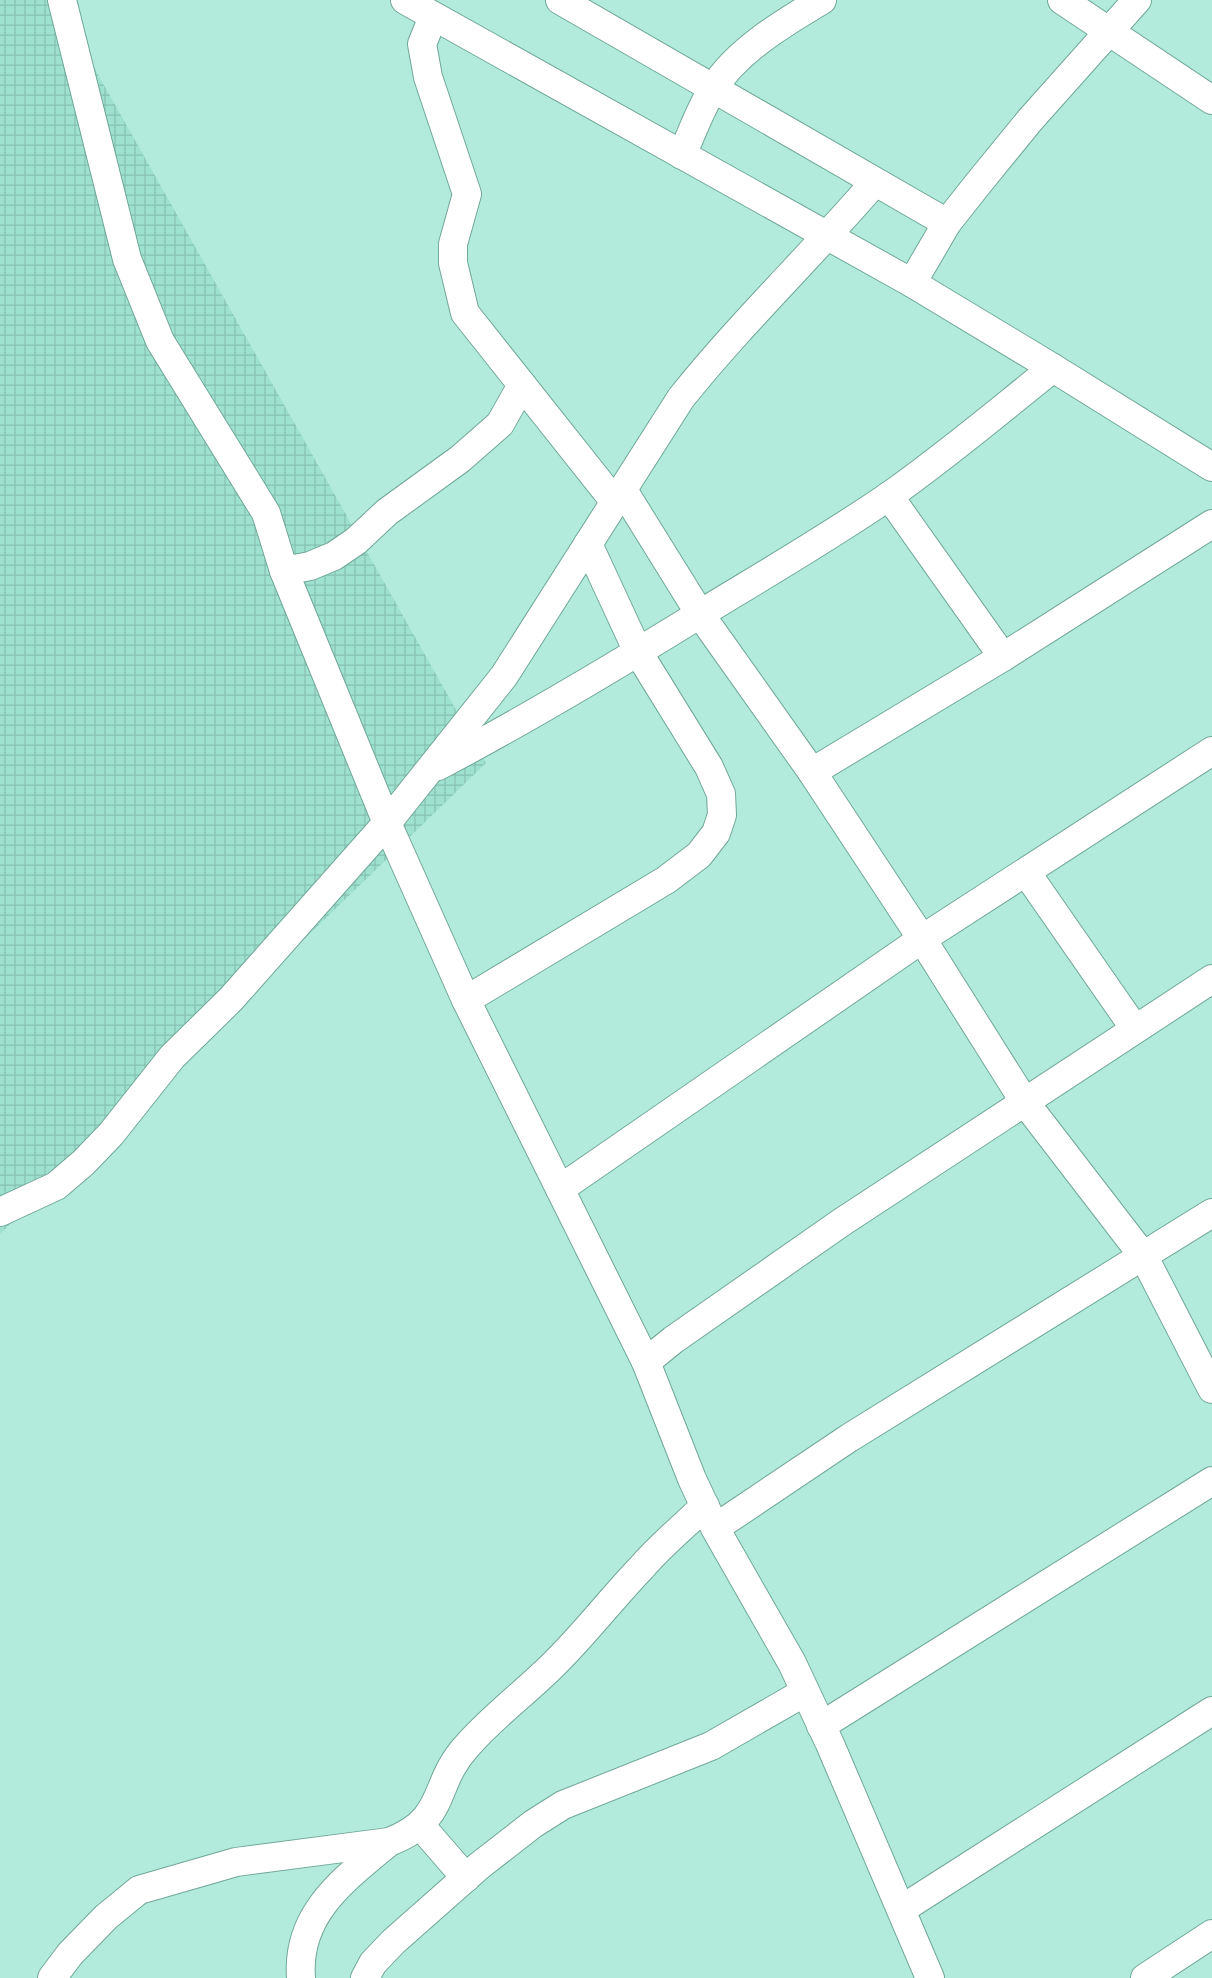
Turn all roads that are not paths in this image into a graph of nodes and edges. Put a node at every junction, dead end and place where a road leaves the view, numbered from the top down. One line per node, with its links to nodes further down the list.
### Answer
1 (62, 0): 23 (street)
2 (405, 0): 7 (street)
3 (560, 0): 9 (street)
4 (822, 0): 9 (street)
5 (1062, 0): 8 (street)
6 (1137, 0): 8 (street)
7 (434, 16): 11 (street); 17 (street)
8 (1110, 30): 10 (street); 13 (street)
9 (713, 88): 11 (street); 12 (street)
10 (1212, 100)
11 (682, 155): 14 (street)
12 (874, 183): 13 (street); 14 (street)
13 (947, 224): 15 (street)
14 (828, 236): 15 (street); 19 (street)
15 (912, 283): 16 (street)
16 (1053, 368): 18 (street); 20 (street)
17 (522, 385): 19 (street); 23 (street)
18 (1212, 467)
19 (619, 496): 22 (street); 24 (street)
20 (889, 496): 24 (street); 26 (street)
21 (1212, 524): 26 (street)
22 (588, 544): 25 (street); 28 (street)
23 (284, 571): 30 (street)
24 (700, 614): 25 (street); 29 (street)
25 (638, 652): 28 (street); 34 (street)
26 (1003, 657): 29 (street)
27 (1212, 752): 31 (street)
28 (428, 771): 30 (street)
29 (812, 772): 32 (street)
30 (387, 823): 34 (street); 38 (street)
31 (1026, 872): 32 (street); 35 (street)
32 (922, 939): 36 (street); 37 (street)
33 (1212, 979): 35 (street)
34 (466, 1000): 37 (street)
35 (1135, 1029): 36 (street)
36 (1024, 1102): 40 (street); 41 (street)
37 (560, 1189): 41 (street)
38 (0, 1212)
39 (1212, 1213): 40 (street)
40 (1144, 1257): 42 (street); 44 (street)
41 (646, 1362): 44 (street)
42 (1212, 1389)
43 (1212, 1480): 47 (street)
44 (710, 1517): 45 (street); 48 (street)
45 (805, 1692): 47 (street); 50 (street)
46 (1212, 1711): 51 (street)
47 (821, 1726): 51 (street)
48 (420, 1825): 49 (street); 50 (street)
49 (389, 1842): 53 (street); 54 (street)
50 (466, 1878): 55 (street)
51 (902, 1909): 56 (street)
52 (1212, 1934): 57 (street)
53 (52, 1978)
54 (300, 1978)
55 (365, 1978)
56 (930, 1978)
57 (1146, 1978)

